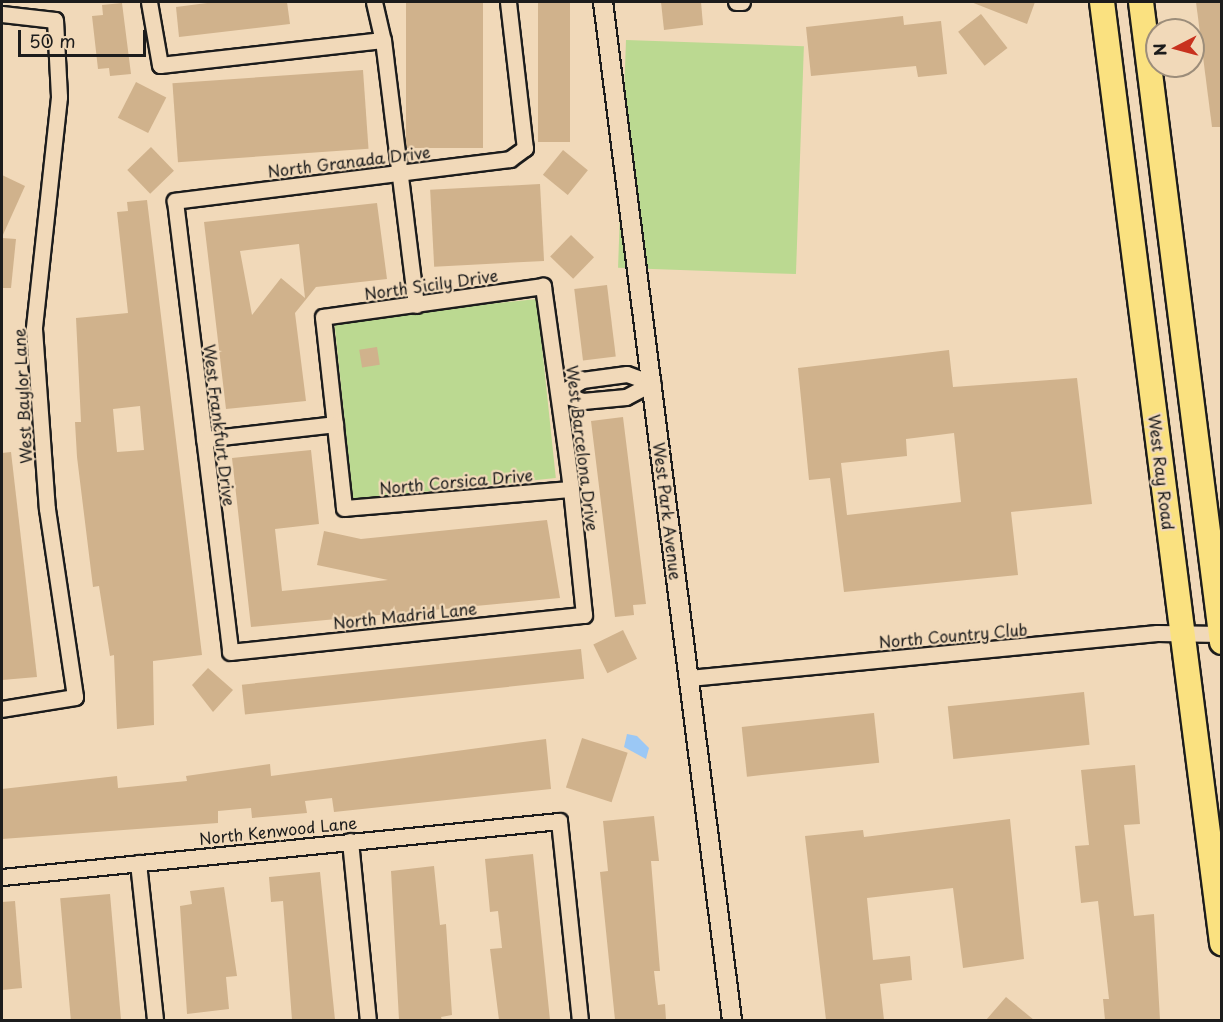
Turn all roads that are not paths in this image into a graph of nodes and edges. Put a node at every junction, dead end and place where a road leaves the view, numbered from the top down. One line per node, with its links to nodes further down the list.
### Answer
1 (149, 2): 10 (street)
2 (374, 2): 10 (street)
3 (508, 2): 11 (street, North Granada Drive)
4 (603, 2): 15 (street, West Park Avenue)
5 (736, 2): 6 (street)
6 (742, 2)
7 (1102, 2): 21 (main road, West Ray Road)
8 (1141, 2): 22 (main road)
9 (2, 14): 25 (street, West Baylor Lane)
10 (383, 40): 11 (street)
11 (400, 172): 12 (street, North Granada Drive); 14 (street)
12 (174, 201): 18 (street, West Frankfurt Drive)
13 (543, 286): 14 (street, North Sicily Drive); 16 (street, West Barcelona Drive)
14 (416, 305): 17 (street, North Sicily Drive)
15 (652, 383): 16 (street); 16 (street); 24 (street, West Park Avenue)
16 (559, 394): 19 (street, West Barcelona Drive)
17 (334, 424): 18 (street); 19 (street, North Corsica Drive)
18 (204, 439): 23 (street, West Frankfurt Drive)
19 (571, 489): 20 (street, West Barcelona Drive)
20 (584, 615): 23 (street, North Madrid Lane)
21 (1182, 633): 22 (street, North Country Club); 24 (street, North Country Club); 29 (main road, West Ray Road)
22 (1221, 636)
23 (230, 652)
24 (689, 678): 33 (street, West Park Avenue)
25 (2, 710)
26 (350, 841): 27 (street, North Kenwood Lane); 31 (street); 32 (street, North Kenwood Lane)
27 (138, 863): 28 (street, North Kenwood Lane); 30 (street)
28 (2, 877)
29 (1221, 943)
30 (154, 1020)
31 (368, 1020)
32 (580, 1020)
33 (732, 1020)

